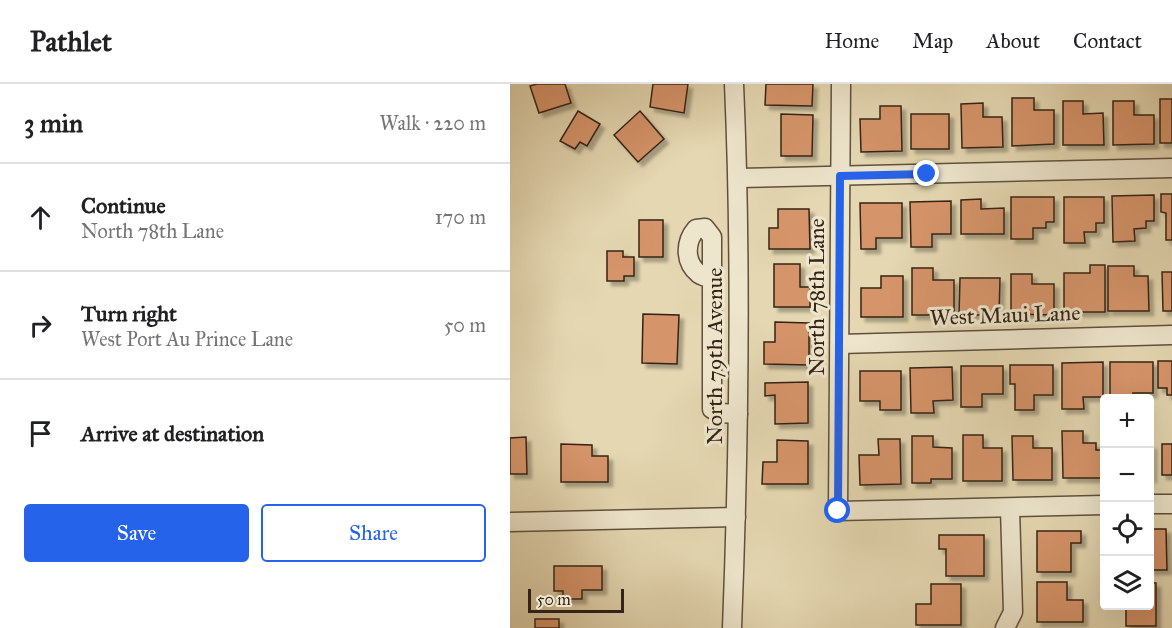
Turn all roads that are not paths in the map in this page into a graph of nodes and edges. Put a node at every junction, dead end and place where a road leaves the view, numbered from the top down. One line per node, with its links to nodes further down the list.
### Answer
1 (734, 84): 5 (street, North 79th Avenue)
2 (841, 84): 4 (street, North 78th Lane)
3 (1172, 168): 4 (street)
4 (840, 176): 5 (street); 8 (street, North 78th Lane)
5 (738, 178): 9 (street, North 79th Avenue)
6 (713, 279): 9 (street)
7 (1172, 335): 8 (street, West Maui Lane)
8 (840, 344): 13 (street, North 78th Lane)
9 (738, 414): 14 (street, North 79th Avenue)
10 (1154, 504): 11 (street)
11 (1172, 504)
12 (1100, 506): 13 (street)
13 (1010, 508): 17 (street)
14 (736, 517): 15 (street); 16 (street, North 79th Avenue)
15 (510, 522)
16 (732, 628)
17 (1005, 628)

